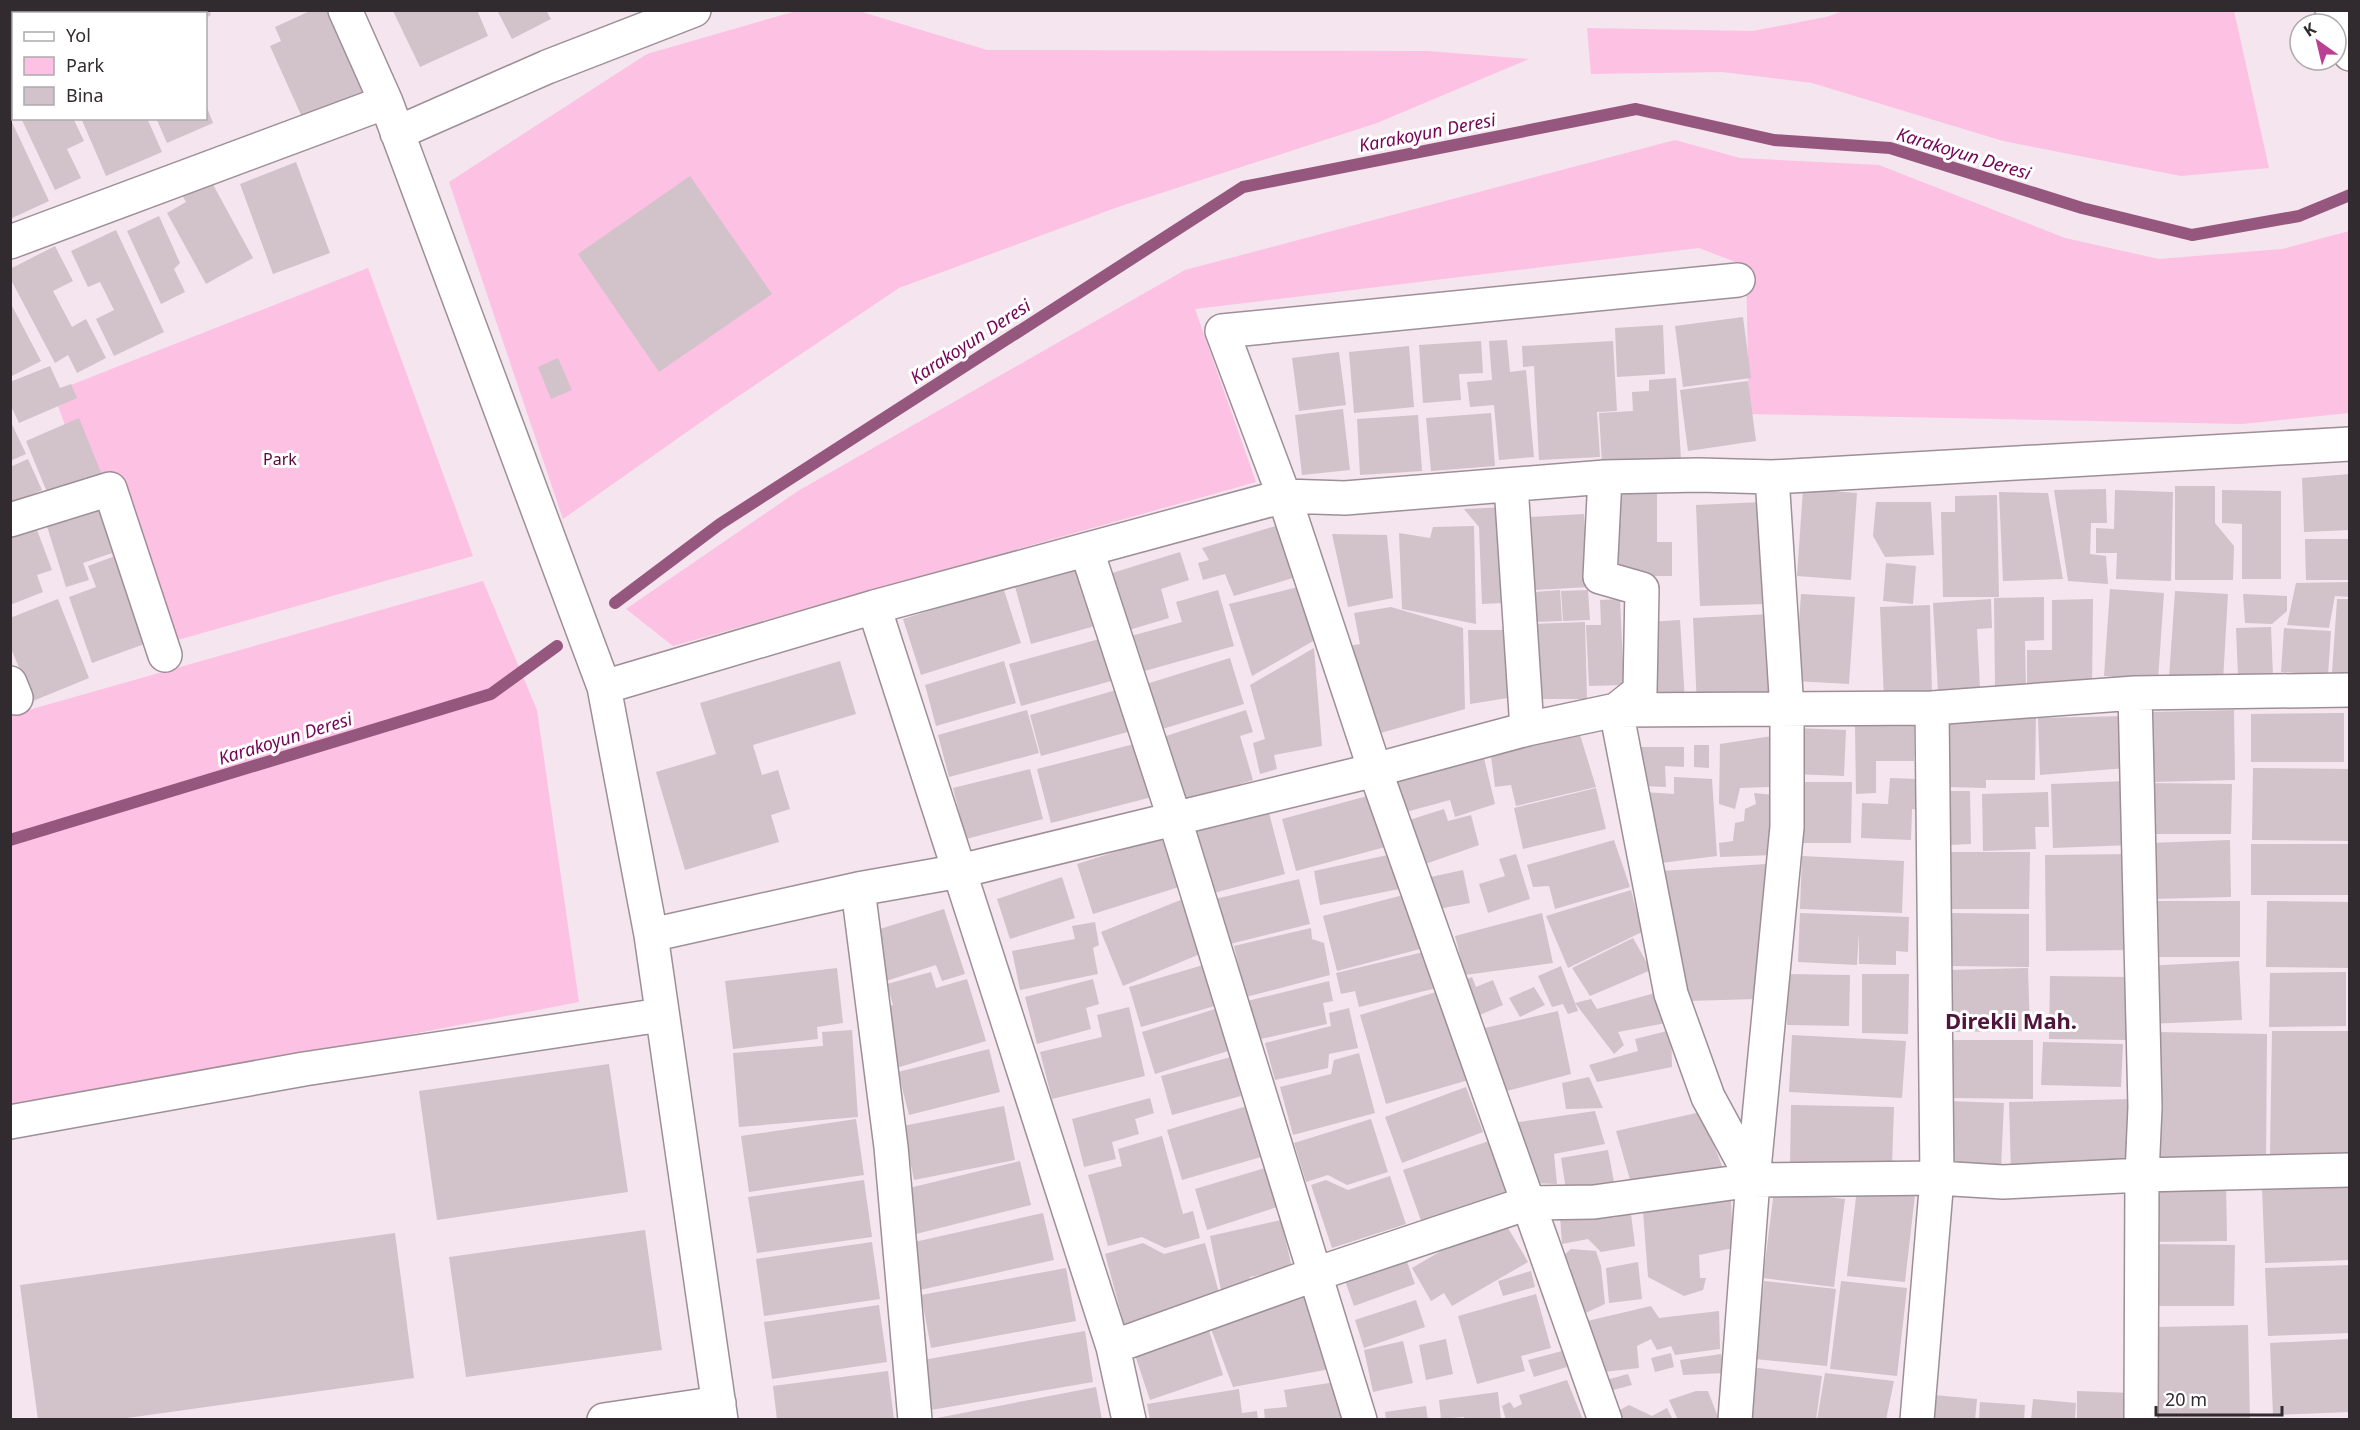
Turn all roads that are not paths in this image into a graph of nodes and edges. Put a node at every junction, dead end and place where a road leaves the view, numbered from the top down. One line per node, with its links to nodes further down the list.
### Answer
1 (345, 10): 3 (street)
2 (694, 10): 4 (street)
3 (386, 102): 4 (street); 5 (street)
4 (397, 133): 16 (street)
5 (10, 242)
6 (1738, 280): 11 (street)
7 (2349, 444): 9 (street)
8 (1605, 477): 9 (street); 10 (street); 20 (street)
9 (1772, 477): 21 (street)
10 (1511, 484): 11 (street); 22 (street)
11 (1284, 496): 13 (street); 23 (street)
12 (10, 520): 15 (street)
13 (1087, 551): 14 (street); 24 (street)
14 (874, 607): 16 (street); 25 (street)
15 (165, 655)
16 (604, 687): 27 (street)
17 (2349, 690): 18 (street)
18 (2135, 693): 19 (street); 31 (street)
19 (1932, 708): 21 (street); 32 (street)
20 (1616, 710): 21 (street); 22 (street); 33 (street)
21 (1787, 710): 33 (street)
22 (1527, 729): 23 (street)
23 (1375, 770): 24 (street); 34 (street)
24 (1175, 820): 25 (street); 35 (street)
25 (960, 872): 26 (street); 36 (street)
26 (858, 889): 27 (street); 39 (street)
27 (651, 935): 28 (street)
28 (661, 1015): 29 (street); 37 (street)
29 (10, 1122)
30 (2349, 1170): 31 (street)
31 (2142, 1175): 32 (street); 45 (street)
32 (1937, 1178): 33 (street); 44 (street)
33 (1753, 1180): 34 (street); 43 (street)
34 (1528, 1203): 35 (street); 42 (street)
35 (1316, 1274): 36 (street); 41 (street)
36 (1113, 1347): 40 (street)
37 (720, 1411): 38 (street)
38 (604, 1419)
39 (915, 1419)
40 (1129, 1419)
41 (1360, 1419)
42 (1605, 1419)
43 (1735, 1419)
44 (1917, 1419)
45 (2141, 1419)

